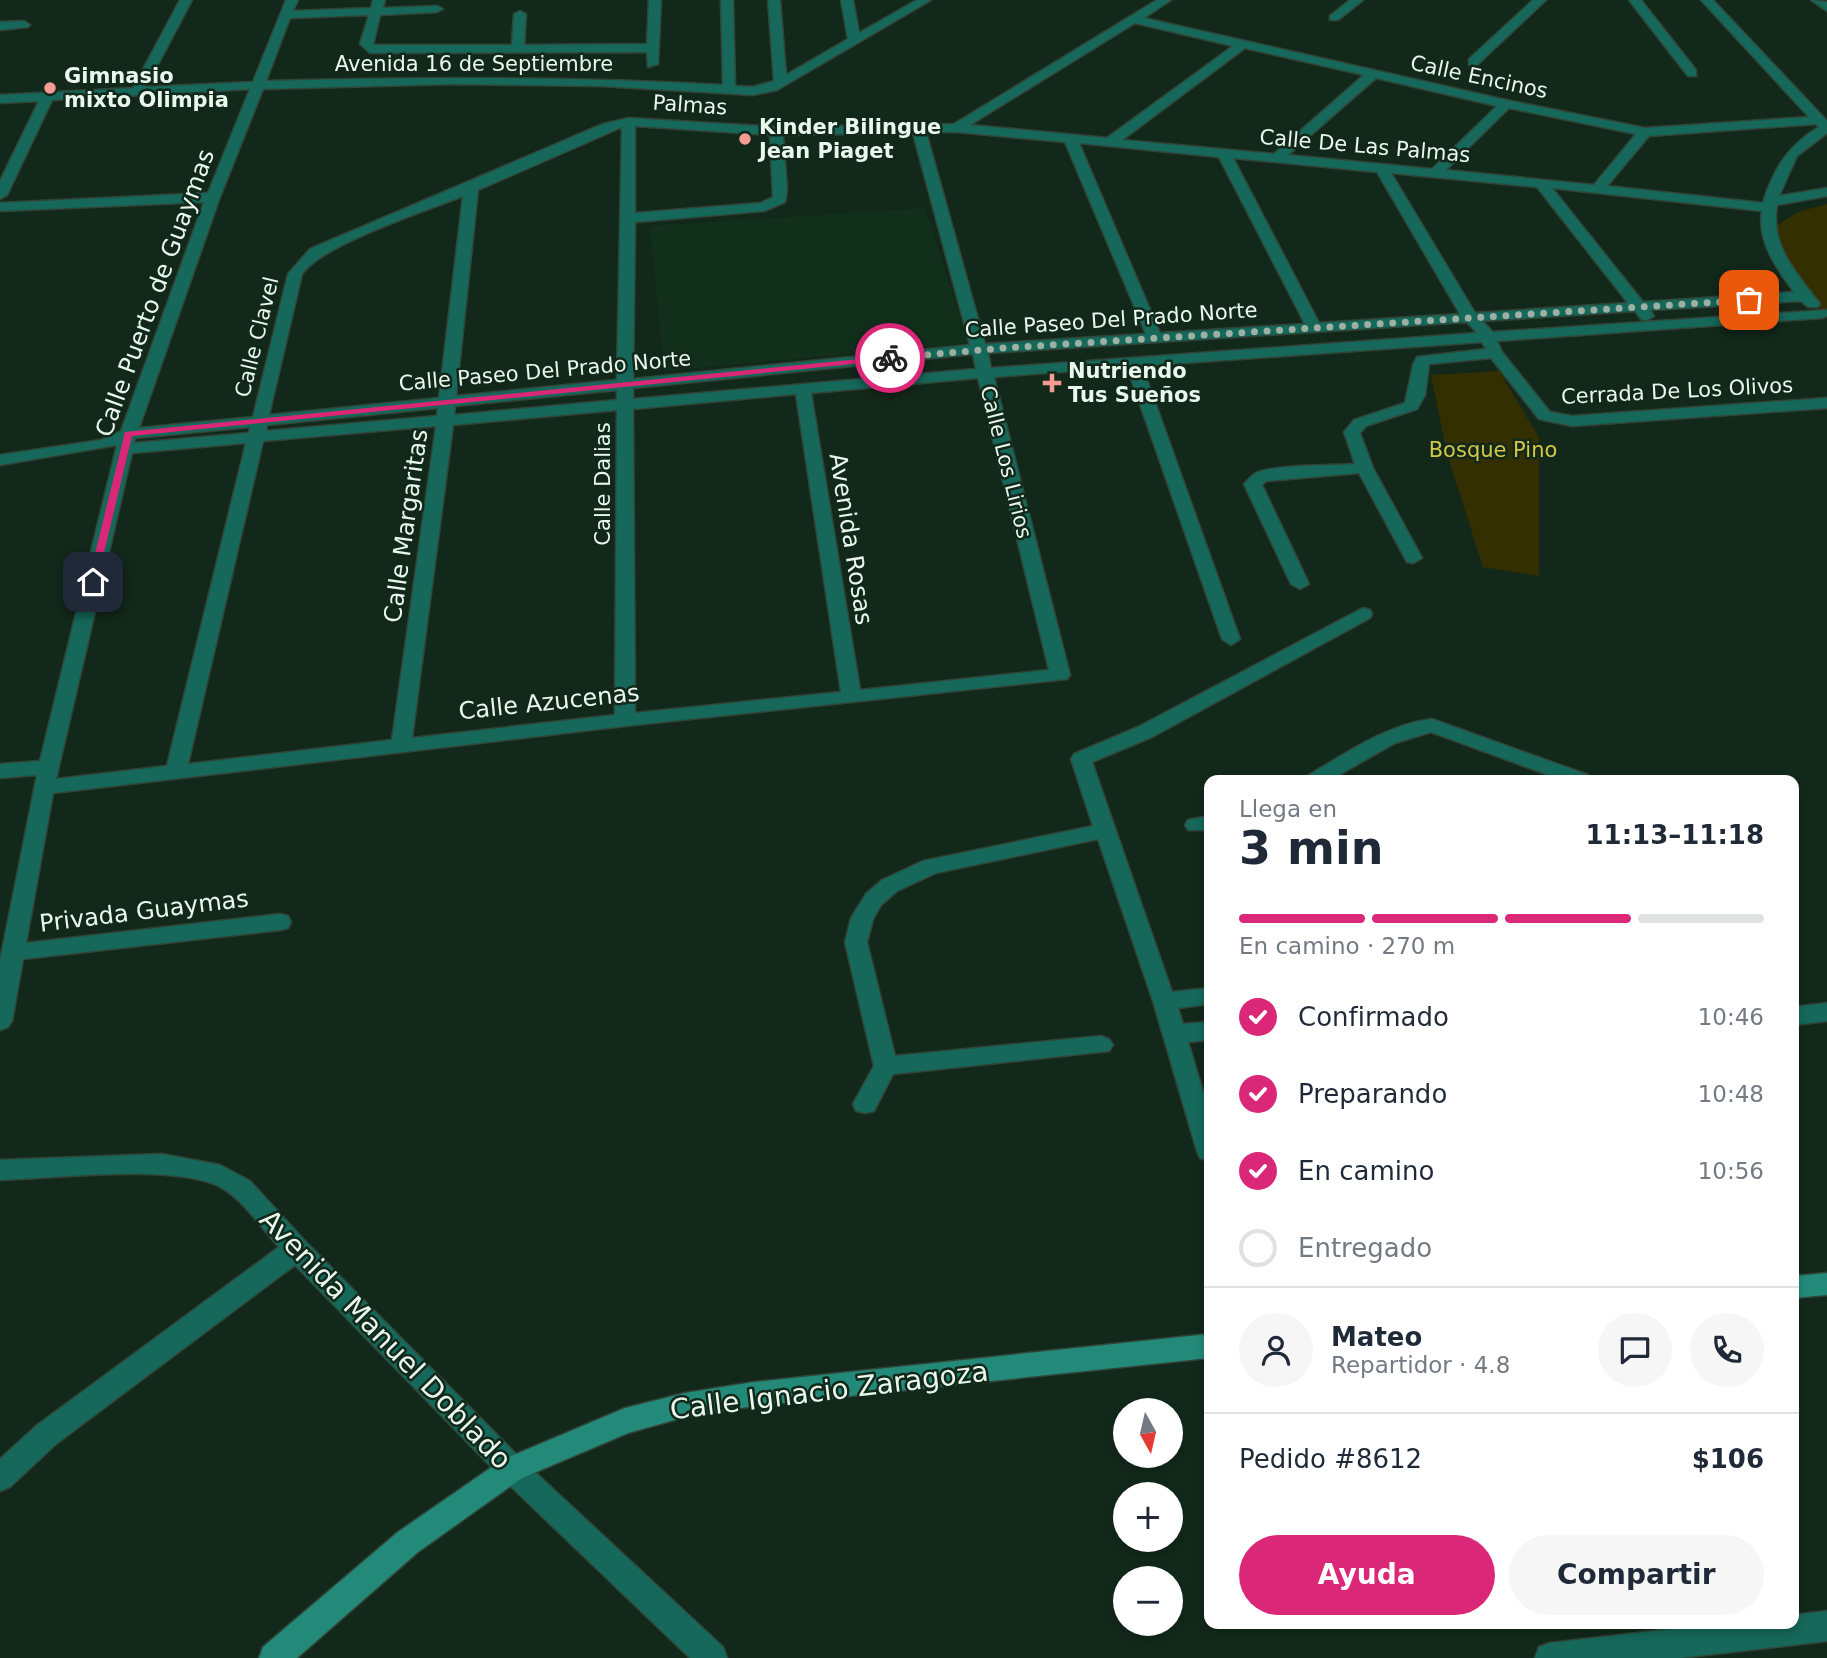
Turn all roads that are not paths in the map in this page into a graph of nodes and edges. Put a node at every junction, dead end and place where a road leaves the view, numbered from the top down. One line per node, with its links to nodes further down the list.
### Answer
1 (186, 0): 33 (street)
2 (654, 0): 24 (street)
3 (727, 0): 32 (street)
4 (774, 0): 30 (street)
5 (847, 0): 22 (street)
6 (925, 0): 22 (street, Avenida 16 de Septiembre)
7 (1165, 0): 19 (street)
8 (1357, 0): 18 (street)
9 (1540, 0): 26 (street)
10 (1635, 0): 28 (street)
11 (1707, 0): 38 (street)
12 (1817, 0): 15 (street)
13 (377, 6): 14 (street); 16 (street); 25 (street)
14 (290, 8): 31 (street, Calle Puerto de Guaymas)
15 (1827, 8)
16 (437, 9)
17 (520, 14): 25 (street)
18 (1334, 18)
19 (1136, 20): 23 (street, Calle Encinos); 40 (street)
20 (24, 25): 21 (street)
21 (0, 26)
22 (854, 40): 30 (street, Avenida 16 de Septiembre)
23 (1242, 45): 29 (street, Calle Encinos); 44 (street)
24 (652, 48): 25 (street); 27 (street)
25 (519, 49)
26 (1473, 62)
27 (652, 64)
28 (1692, 73)
29 (1373, 74): 36 (street, Calle Encinos); 46 (street)
30 (780, 83): 32 (street, Avenida 16 de Septiembre)
31 (260, 85): 32 (street, Avenida 16 de Septiembre); 33 (street, Avenida 16 de Septiembre); 54 (street, Calle Puerto de Guaymas)
32 (729, 91)
33 (137, 92): 34 (street, Avenida 16 de Septiembre)
34 (48, 96): 35 (street, Avenida 16 de Septiembre); 53 (street)
35 (0, 99)
36 (1506, 104): 42 (street, Calle Encinos); 48 (street)
37 (629, 122): 41 (street, Palmas); 50 (street, Calle Clavel); 57 (street, Calle Dalias)
38 (1824, 125): 42 (street, Calle Encinos); 55 (street)
39 (918, 128): 40 (street, Palmas); 41 (street, Palmas); 66 (street, Calle Los Lirios)
40 (957, 128): 43 (street, Calle De Las Palmas)
41 (776, 131): 57 (street)
42 (1645, 131): 51 (street)
43 (1070, 138): 44 (street, Calle De Las Palmas); 65 (street)
44 (1110, 142): 45 (street, Calle De Las Palmas)
45 (1224, 154): 46 (street, Calle De Las Palmas); 63 (street)
46 (1276, 159): 47 (street, Calle De Las Palmas)
47 (1382, 169): 48 (street, Calle De Las Palmas); 61 (street, Cerrada De Los Olivos)
48 (1434, 174): 49 (street, Calle De Las Palmas)
49 (1541, 183): 51 (street, Calle De Las Palmas); 59 (street)
50 (471, 188): 72 (street, Calle Margaritas); 76 (street, Calle Clavel)
51 (1598, 189): 55 (street, Calle De Las Palmas)
52 (1827, 192): 55 (street)
53 (0, 195)
54 (213, 197): 56 (street); 77 (street, Calle Puerto de Guaymas)
55 (1769, 205): 58 (street)
56 (0, 207)
57 (628, 218): 70 (street, Calle Dalias)
58 (1805, 296): 59 (street, Calle Paseo Del Prado Norte); 60 (street)
59 (1639, 309): 61 (street, Calle Paseo Del Prado Norte); 62 (street)
60 (1824, 315): 62 (street, Calle Paseo Del Prado Norte)
61 (1470, 317): 63 (street, Calle Paseo Del Prado Norte); 64 (street, Cerrada De Los Olivos)
62 (1653, 325): 64 (street, Calle Paseo Del Prado Norte)
63 (1314, 327): 65 (street, Calle Paseo Del Prado Norte)
64 (1487, 335): 67 (street, Cerrada De Los Olivos); 68 (street, Calle Paseo Del Prado Norte)
65 (1155, 338): 66 (street, Calle Paseo Del Prado Norte)
66 (979, 349): 69 (street, Calle Los Lirios); 70 (street, Calle Paseo Del Prado Norte)
67 (1495, 353): 73 (street, Cerrada De Los Olivos); 79 (street)
68 (1133, 362): 69 (street, Calle Paseo Del Prado Norte); 83 (street)
69 (983, 373): 71 (street, Calle Paseo Del Prado Norte); 84 (street, Calle Los Lirios)
70 (625, 384): 72 (street, Calle Paseo Del Prado Norte); 74 (street, Calle Dalias)
71 (803, 390): 74 (street, Calle Paseo Del Prado Norte); 85 (street, Avenida Rosas)
72 (447, 400): 75 (street, Calle Margaritas); 76 (street, Calle Paseo Del Prado Norte)
73 (1827, 403)
74 (625, 405): 75 (street, Calle Paseo Del Prado Norte); 86 (street, Calle Dalias)
75 (445, 421): 76 (street, Calle Paseo Del Prado Norte); 87 (street, Calle Margaritas)
76 (259, 428): 77 (street, Calle Paseo Del Prado Norte); 89 (street, Calle Clavel)
77 (126, 442): 78 (street); 92 (street, Calle Puerto de Guaymas)
78 (0, 460)
79 (1365, 468): 80 (street); 81 (street)
80 (1413, 558)
81 (1300, 584)
82 (1363, 614): 93 (street)
83 (1231, 639)
84 (1060, 675): 85 (street, Calle Azucenas)
85 (852, 695): 86 (street, Calle Azucenas)
86 (625, 720): 87 (street, Calle Azucenas)
87 (401, 745): 89 (street, Calle Azucenas)
88 (0, 771): 92 (street, Calle Azucenas)
89 (176, 771): 92 (street, Calle Azucenas)
90 (1325, 775): 91 (street)
91 (1567, 775)
92 (46, 777): 95 (street, Calle Puerto de Guaymas)
93 (1104, 831): 97 (street); 104 (street)
94 (280, 922): 95 (street, Privada Guaymas)
95 (14, 952): 100 (street, Calle Puerto de Guaymas)
96 (1204, 997): 97 (street)
97 (1164, 1001): 102 (street)
98 (1827, 1012): 99 (street)
99 (1799, 1015)
100 (0, 1021)
101 (1204, 1031): 102 (street)
102 (1174, 1034): 106 (street)
103 (1101, 1045): 104 (street)
104 (886, 1066): 105 (street)
105 (865, 1104)
106 (1204, 1134)
107 (0, 1170): 108 (street, Avenida Manuel Doblado)
108 (296, 1249): 112 (street, Avenida Manuel Doblado); 113 (street)
109 (1827, 1284): 110 (street)
110 (1799, 1287)
111 (1204, 1347): 112 (street, Calle Ignacio Zaragoza)
112 (512, 1469): 115 (street, Calle Ignacio Zaragoza); 116 (street, Avenida Manuel Doblado)
113 (0, 1478)
114 (1827, 1626): 117 (street)
115 (274, 1658)
116 (712, 1658)
117 (1550, 1658)

